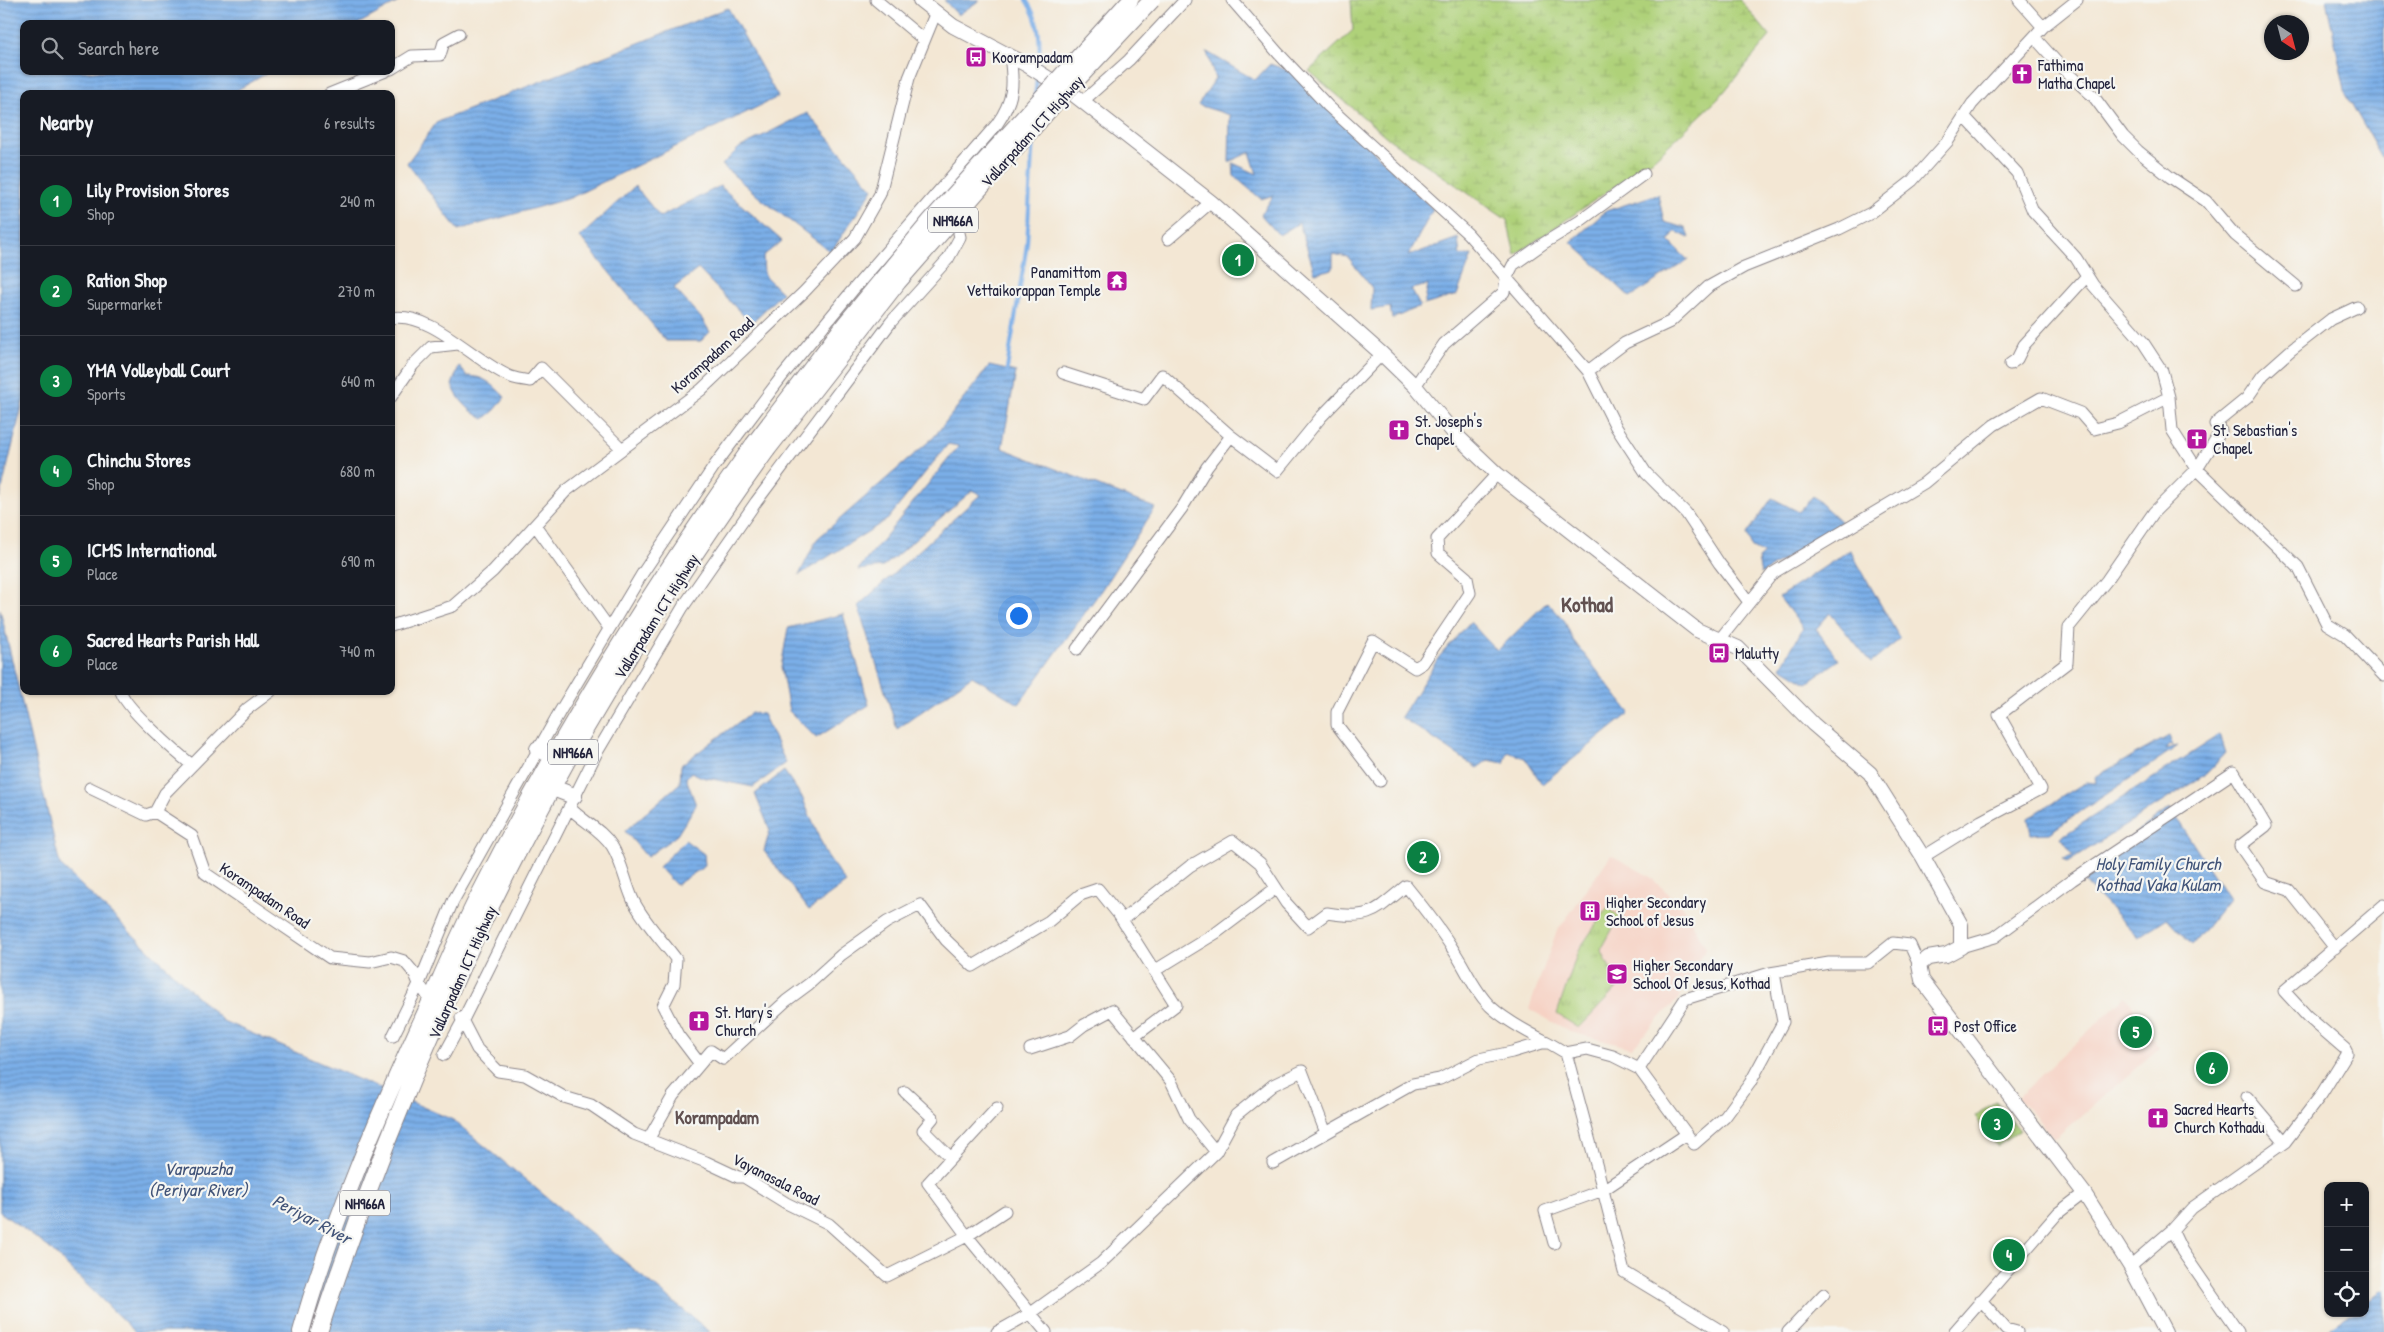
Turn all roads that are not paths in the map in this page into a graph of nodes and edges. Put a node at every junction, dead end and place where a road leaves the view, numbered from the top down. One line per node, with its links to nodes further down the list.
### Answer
1 (876, 0): 13 (street)
2 (920, 0): 9 (main road)
3 (1130, 0): 38 (highway, Vallarpadam ICT Highway / NH966A, bridge)
4 (1152, 0): 38 (highway, Vallarpadam ICT Highway / NH966A, bridge)
5 (1185, 0): 18 (street)
6 (1232, 0): 25 (street)
7 (2019, 0): 10 (street)
8 (2077, 0): 10 (street)
9 (936, 12): 13 (street, Korampadam Road); 14 (main road)
10 (2043, 27): 12 (street)
11 (459, 34): 15 (street)
12 (2034, 37): 19 (street); 26 (street)
13 (924, 40): 39 (street, Korampadam Road)
14 (1010, 56): 18 (main road, bridge); 21 (street)
15 (395, 67)
16 (376, 75): 17 (street)
17 (339, 90)
18 (1077, 98): 22 (main road)
19 (1964, 116): 24 (street); 32 (street)
20 (1644, 174): 25 (street)
21 (938, 191): 45 (street); 56 (street)
22 (1211, 202): 23 (street); 30 (main road)
23 (1168, 238)
24 (2087, 276): 31 (street); 36 (street)
25 (1506, 279): 32 (street); 34 (street)
26 (2296, 286)
27 (2357, 307): 40 (street)
28 (395, 317): 29 (street)
29 (458, 344): 35 (street); 39 (street)
30 (1382, 354): 34 (main road); 37 (street)
31 (2010, 364)
32 (1588, 372): 43 (street)
33 (1063, 373): 37 (street)
34 (1415, 386): 41 (main road)
35 (395, 391)
36 (2169, 397): 40 (street); 43 (street)
37 (1231, 436): 47 (street)
38 (760, 448): 51 (highway, Vallarpadam ICT Highway / NH966A); 55 (highway, Vallarpadam ICT Highway / NH966A)
39 (622, 449): 42 (street, Korampadam Road)
40 (2197, 469): 48 (street); 58 (street)
41 (1497, 474): 46 (main road); 53 (street)
42 (535, 525): 44 (street, Korampadam Road); 45 (street)
43 (1749, 602): 46 (street)
44 (395, 625)
45 (609, 628): 51 (street)
46 (1720, 639): 58 (main road)
47 (1077, 649)
48 (2384, 676)
49 (122, 695): 52 (street)
50 (265, 695): 52 (street)
51 (545, 753): 67 (street); 98 (highway, Vallarpadam ICT Highway / NH966A)
52 (192, 764): 57 (street)
53 (1380, 781)
54 (90, 788): 57 (street)
55 (553, 788): 56 (highway); 99 (highway, Vallarpadam ICT Highway / NH966A)
56 (572, 802): 69 (street); 76 (street)
57 (155, 812): 67 (street, Korampadam Road)
58 (1924, 857): 62 (main road)
59 (1276, 888): 61 (street); 65 (street); 72 (street)
60 (2384, 905): 63 (street)
61 (1122, 920): 65 (street); 76 (street)
62 (1961, 947): 63 (street); 64 (main road)
63 (2335, 948): 84 (street)
64 (1920, 965): 66 (street); 89 (main road)
65 (1154, 972): 71 (street)
66 (1774, 973): 77 (street); 82 (street)
67 (419, 984): 68 (street); 70 (street)
68 (428, 994)
69 (462, 1019): 75 (street); 83 (street, Vayanasala Road)
70 (393, 1036)
71 (1134, 1037): 73 (street); 85 (street)
72 (1549, 1043): 74 (street); 81 (street)
73 (1030, 1049)
74 (1566, 1053): 77 (street); 88 (street)
75 (444, 1055)
76 (700, 1064): 83 (street)
77 (1639, 1069): 82 (street)
78 (905, 1092): 86 (street)
79 (2247, 1097): 84 (street)
80 (997, 1108): 86 (street)
81 (1326, 1133): 85 (street); 87 (street)
82 (1687, 1134): 88 (street)
83 (648, 1140): 92 (street, Vayanasala Road)
84 (2285, 1142): 91 (street)
85 (1216, 1152): 97 (street)
86 (951, 1158): 92 (street)
87 (1273, 1163)
88 (1603, 1190): 93 (street); 102 (street)
89 (2084, 1193): 94 (main road); 96 (street)
90 (1005, 1211): 92 (street)
91 (2172, 1230): 94 (street); 107 (street)
92 (967, 1236): 97 (street)
93 (1554, 1243)
94 (2130, 1266): 106 (main road)
95 (1824, 1294): 103 (street)
96 (1982, 1300): 104 (street); 105 (street)
97 (1031, 1313): 100 (street); 101 (street)
98 (301, 1332)
99 (319, 1332)
100 (997, 1332)
101 (1046, 1332)
102 (1723, 1332)
103 (1788, 1332)
104 (1954, 1332)
105 (2017, 1332)
106 (2165, 1332)
107 (2238, 1332)

